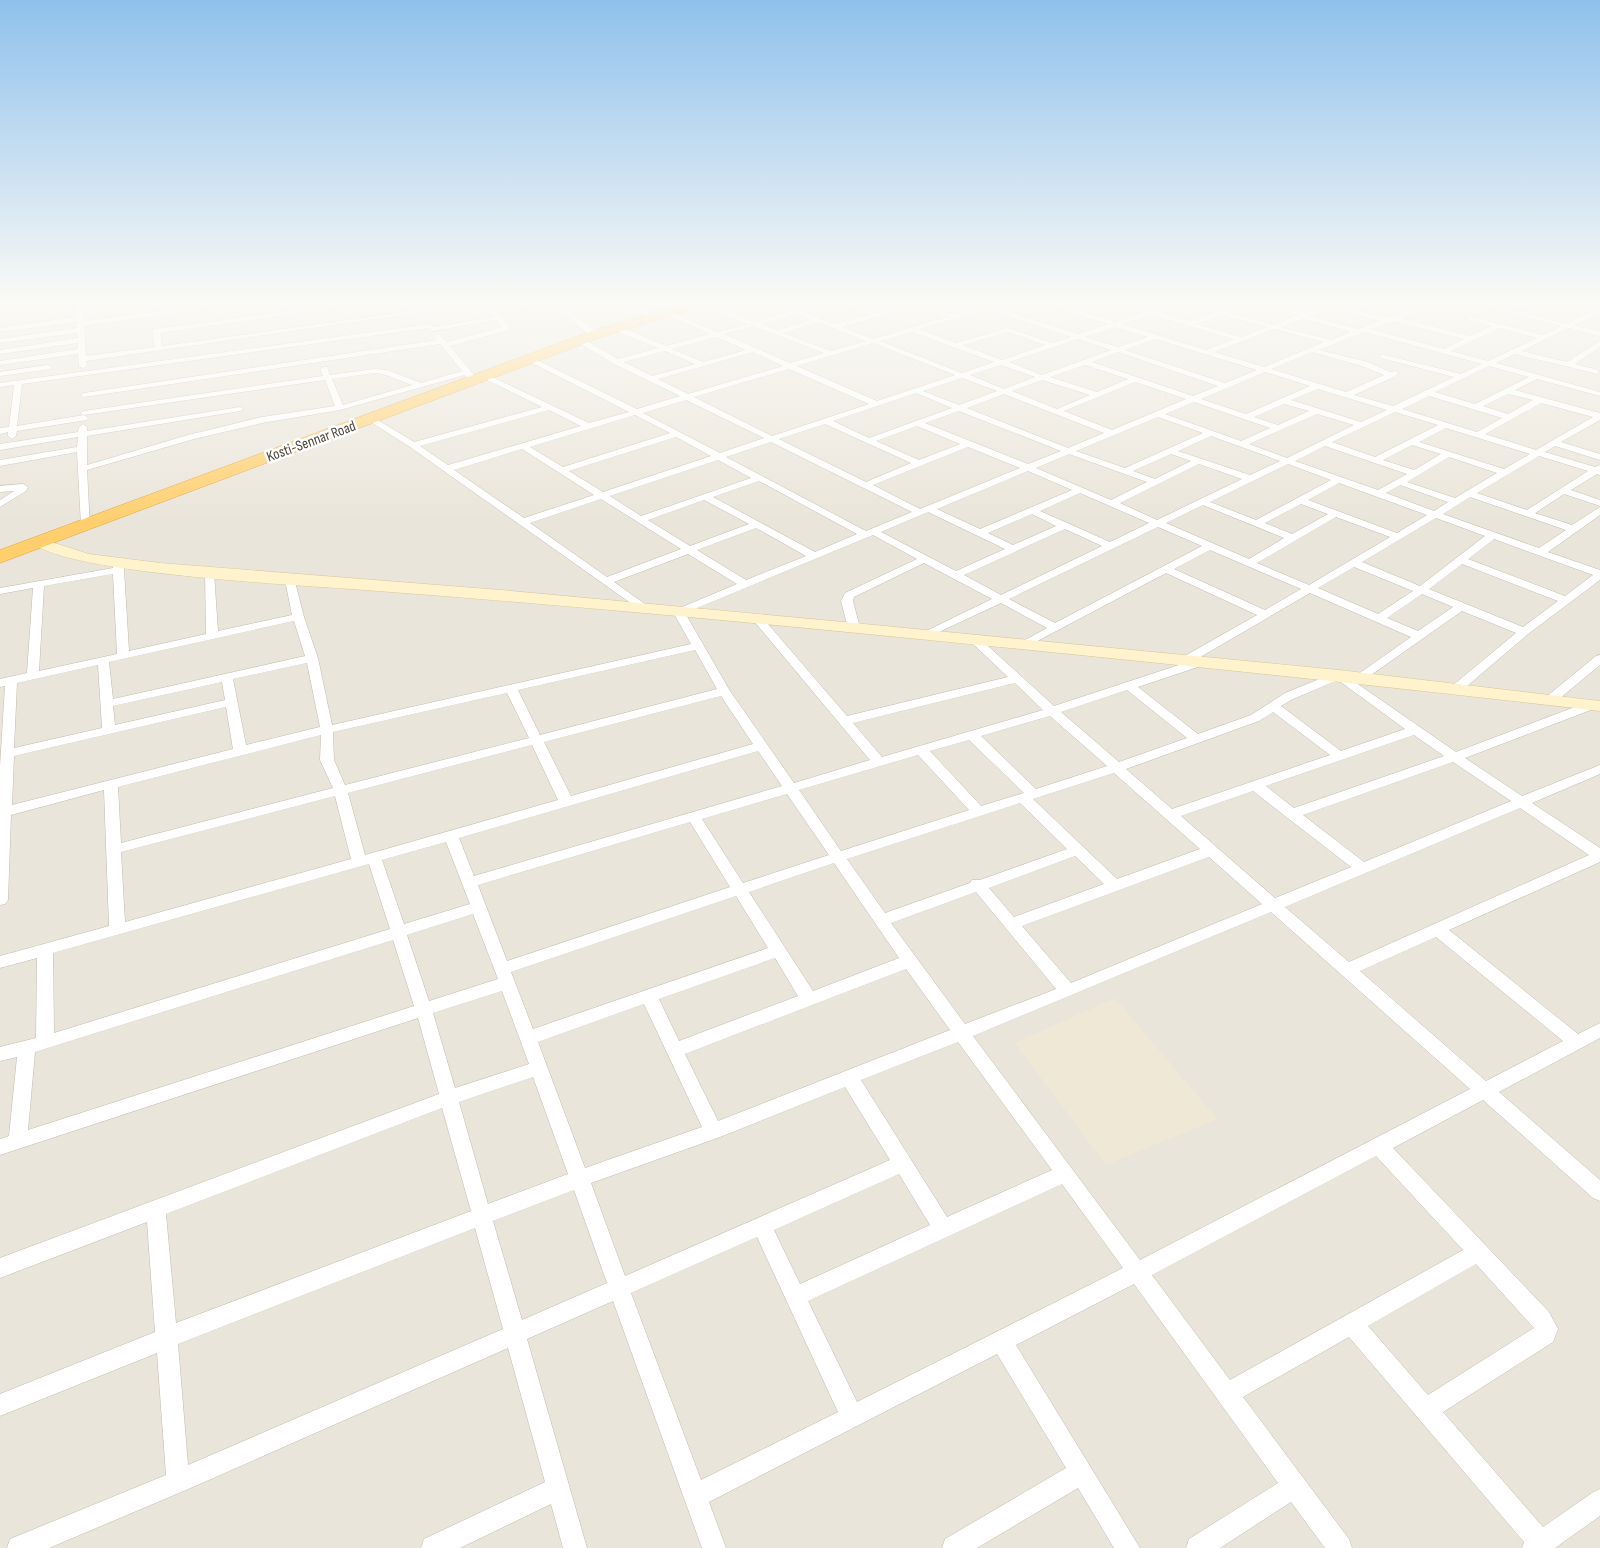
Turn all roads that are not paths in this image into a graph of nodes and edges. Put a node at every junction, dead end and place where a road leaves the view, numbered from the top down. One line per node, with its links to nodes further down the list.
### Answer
1 (37, 377): 36 (street)
2 (83, 377): 44 (street)
3 (199, 377): 44 (street)
4 (225, 377): 39 (street)
5 (326, 377): 39 (street)
6 (328, 377): 55 (street)
7 (398, 377): 33 (street)
8 (468, 377): 33 (street)
9 (473, 377): 69 (highway, Kosti-Sennar Road)
10 (479, 377): 56 (street)
11 (567, 377): 61 (street)
12 (647, 377): 28 (street)
13 (657, 377): 28 (street)
14 (751, 377): 48 (street)
15 (814, 377): 53 (street)
16 (952, 377): 38 (street)
17 (965, 377): 42 (street)
18 (1130, 377): 29 (street)
19 (1202, 377): 37 (street)
20 (1249, 377): 37 (street)
21 (1293, 377): 34 (street)
22 (1377, 377): 30 (street)
23 (1385, 377): 30 (street)
24 (1462, 377): 43 (street)
25 (1535, 377): 40 (street)
26 (1536, 377): 35 (street)
27 (1044, 378): 42 (street); 45 (street)
28 (651, 379): 48 (street)
29 (1135, 379): 45 (street); 50 (street)
30 (1381, 379): 46 (street)
31 (1577, 381): 35 (street)
32 (0, 385): 36 (street)
33 (420, 385): 55 (street)
34 (1319, 385): 46 (street); 52 (street)
35 (1568, 385): 47 (street)
36 (18, 386): 41 (street); 77 (street)
37 (1227, 386): 50 (street)
38 (914, 390): 53 (street); 57 (street)
39 (231, 391): 49 (street); 59 (street)
40 (1508, 391): 51 (street); 54 (street)
41 (0, 392)
42 (1003, 392): 57 (street); 62 (street)
43 (1429, 393): 54 (street); 58 (street)
44 (84, 394): 64 (street)
45 (1098, 394): 62 (street)
46 (1349, 394): 58 (street)
47 (1600, 394)
48 (687, 396): 61 (street); 85 (street)
49 (179, 399): 64 (street); 66 (street)
50 (1194, 400): 63 (street); 67 (street)
51 (1540, 400): 65 (street); 68 (street)
52 (1284, 401): 60 (street); 67 (street)
53 (875, 404): 71 (street)
54 (1475, 407): 68 (street)
55 (340, 408): 70 (street)
56 (546, 408): 75 (street); 93 (street)
57 (959, 408): 72 (street); 98 (street)
58 (1397, 408): 73 (street); 74 (street)
59 (240, 410): 66 (street); 70 (street)
60 (1316, 411): 74 (street); 76 (street)
61 (636, 412): 75 (street); 82 (street)
62 (1056, 412): 79 (street)
63 (1158, 414): 79 (street); 80 (street)
64 (84, 416): 77 (street); 81 (street)
65 (1600, 416): 89 (street)
66 (185, 417): 81 (street); 84 (street)
67 (1247, 417): 76 (street)
68 (1509, 417): 83 (street)
69 (370, 419): 93 (street); 145 (highway, Kosti-Sennar Road)
70 (262, 420): 84 (street)
71 (825, 421): 85 (street); 86 (street)
72 (917, 423): 86 (street); 90 (street)
73 (1447, 424): 83 (street); 87 (street)
74 (1362, 425): 88 (street)
75 (588, 426): 94 (street)
76 (1279, 428): 91 (street)
77 (13, 429): 78 (street); 92 (street)
78 (0, 431)
79 (1113, 433): 98 (street)
80 (1210, 433): 91 (street); 97 (street)
81 (82, 434): 92 (street); 96 (street)
82 (677, 434): 101 (street); 111 (street)
83 (1479, 434): 99 (street)
84 (191, 437): 109 (street)
85 (772, 438): 101 (street); 121 (street)
86 (868, 441): 107 (street)
87 (1412, 442): 100 (street); 103 (street)
88 (1325, 443): 103 (street); 105 (street)
89 (1554, 443): 99 (street); 102 (street)
90 (967, 444): 107 (street); 108 (street)
91 (1242, 444): 105 (street)
92 (10, 445): 95 (street); 106 (street)
93 (413, 445): 110 (street)
94 (523, 446): 110 (street); 111 (street)
95 (0, 447)
96 (81, 449): 106 (street); 109 (street)
97 (1171, 451): 104 (street); 113 (street)
98 (1070, 452): 108 (street); 113 (street)
99 (1538, 452): 112 (street); 114 (street)
100 (1448, 454): 114 (street); 115 (street)
101 (720, 457): 116 (street); 127 (street)
102 (1600, 457)
103 (1375, 460): 115 (street)
104 (1198, 461): 117 (street); 119 (street)
105 (1288, 461): 117 (street); 118 (street)
106 (4, 462)
107 (918, 463): 121 (street)
108 (1029, 468): 123 (street); 135 (street)
109 (82, 469): 145 (street)
110 (446, 469): 142 (street)
111 (562, 470): 127 (street)
112 (1599, 470): 124 (street)
113 (1126, 471): 119 (street)
114 (1504, 472): 125 (street)
115 (1414, 473): 120 (street)
116 (759, 478): 128 (street); 149 (street)
117 (1251, 479): 131 (street)
118 (1339, 479): 126 (street); 129 (street)
119 (1155, 482): 134 (street)
120 (1399, 482): 126 (street); 130 (street)
121 (866, 485): 135 (street)
122 (0, 489): 133 (street)
123 (1080, 490): 134 (street); 137 (street)
124 (1564, 491): 132 (street); 140 (street)
125 (1468, 493): 130 (street); 140 (street)
126 (1378, 494): 139 (street)
127 (601, 495): 141 (street); 142 (street)
128 (705, 498): 141 (street); 146 (street)
129 (1300, 500): 138 (street); 144 (street)
130 (1454, 501): 139 (street)
131 (1203, 502): 143 (street); 144 (street)
132 (1600, 503)
133 (0, 504)
134 (1111, 504): 143 (street)
135 (923, 510): 149 (street); 150 (street)
136 (1600, 510): 148 (street)
137 (1032, 511): 147 (street); 150 (street)
138 (1336, 513): 152 (street); 153 (street)
139 (1434, 513): 151 (street); 152 (street)
140 (1528, 513): 148 (street)
141 (641, 519): 158 (street)
142 (522, 522): 172 (street)
143 (1158, 524): 155 (street); 156 (street)
144 (1256, 524): 153 (street)
145 (86, 525): 154 (highway, Kosti-Sennar Road)
146 (756, 525): 158 (street); 160 (street)
147 (1064, 526): 155 (street); 157 (street)
148 (1574, 529): 159 (street)
149 (868, 532): 160 (street); 162 (street)
150 (980, 533): 157 (street)
151 (1493, 535): 159 (street); 163 (street)
152 (1397, 536): 165 (street)
153 (1292, 538): 164 (street)
154 (39, 542): 161 (highway, Kosti-Sennar Road); 166 (street)
155 (1112, 546): 178 (street)
156 (1210, 546): 164 (street); 167 (street)
157 (1013, 549): 170 (street)
158 (690, 550): 172 (street); 173 (street)
159 (1540, 552): 169 (street)
160 (813, 555): 173 (street)
161 (0, 557)
162 (924, 559): 170 (street); 188 (street)
163 (1461, 560): 176 (street); 179 (street)
164 (1249, 563): 175 (street)
165 (1354, 563): 175 (street); 176 (street)
166 (119, 567): 168 (street); 174 (street); 196 (street)
167 (1166, 569): 183 (street); 187 (street)
168 (209, 573): 171 (street); 191 (street)
169 (1600, 574): 179 (street)
170 (955, 575): 178 (street)
171 (290, 580): 181 (street); 184 (street)
172 (606, 581): 181 (street)
173 (744, 584): 182 (street)
174 (39, 585): 177 (street); 201 (street)
175 (1310, 590): 183 (street); 185 (street)
176 (1421, 590): 180 (street); 185 (street)
177 (0, 591)
178 (1002, 600): 187 (street); 190 (street)
179 (1566, 600): 189 (street)
180 (1461, 606): 189 (street); 192 (street)
181 (645, 609): 182 (street)
182 (679, 612): 186 (street); 195 (street)
183 (1267, 615): 200 (street)
184 (298, 618): 191 (street); 197 (street)
185 (1379, 618): 192 (street)
186 (758, 619): 188 (street); 217 (street)
187 (1056, 627): 194 (street)
188 (854, 628): 190 (street)
189 (1524, 632): 209 (street)
190 (926, 635): 193 (street)
191 (212, 636): 196 (street)
192 (1419, 636): 204 (street)
193 (975, 640): 194 (street); 205 (street)
194 (1022, 645): 200 (street)
195 (698, 646): 208 (street); 210 (street)
196 (123, 655): 199 (street)
197 (312, 658): 203 (street); 219 (street)
198 (1600, 658): 211 (street)
199 (103, 659): 201 (street); 213 (street)
200 (1193, 661): 202 (street); 207 (street)
201 (33, 675): 206 (street)
202 (1339, 675): 204 (street); 215 (street); 220 (street)
203 (227, 678): 212 (street); 213 (street)
204 (1361, 678): 209 (street)
205 (1016, 679): 216 (street); 217 (street)
206 (6, 682): 225 (street)
207 (1128, 685): 216 (street); 223 (street)
208 (511, 688): 219 (street); 222 (street)
209 (1456, 689): 211 (street)
210 (724, 691): 222 (street); 224 (street)
211 (1550, 700): 214 (street)
212 (231, 702): 218 (street); 227 (street)
213 (107, 704): 218 (street)
214 (1596, 705): 229 (street)
215 (1273, 706): 223 (street); 228 (street)
216 (1052, 711): 221 (street); 231 (street)
217 (844, 721): 230 (street)
218 (109, 730): 225 (street)
219 (327, 730): 227 (street); 236 (street)
220 (1414, 730): 228 (street); 229 (street)
221 (971, 734): 226 (street); 237 (street)
222 (535, 739): 236 (street); 238 (street)
223 (1197, 739): 231 (street)
224 (760, 746): 235 (street); 238 (street)
225 (6, 748): 241 (street)
226 (921, 750): 230 (street); 240 (street)
227 (240, 752): 233 (street)
228 (1338, 755): 234 (street)
229 (1454, 757): 239 (street); 243 (street)
230 (879, 762): 235 (street)
231 (1118, 767): 237 (street); 242 (street)
232 (1597, 773): 239 (street)
233 (111, 785): 241 (street); 246 (street)
234 (1255, 785): 242 (street); 243 (street)
235 (789, 787): 244 (street); 250 (street)
236 (340, 789): 246 (street); 251 (street)
237 (1028, 796): 240 (street); 247 (street)
238 (566, 801): 245 (street)
239 (1522, 803): 249 (street); 252 (street)
240 (979, 812): 250 (street)
241 (2, 813): 253 (street)
242 (1172, 814): 248 (street)
243 (1292, 814): 252 (street)
244 (693, 816): 254 (street); 257 (street)
245 (450, 835): 251 (street); 254 (street)
246 (115, 849): 263 (street)
247 (1077, 849): 255 (street); 256 (street)
248 (1213, 850): 256 (street); 259 (street)
249 (1600, 855): 264 (street)
250 (838, 856): 257 (street); 261 (street)
251 (366, 859): 263 (street); 265 (street)
252 (1363, 869): 259 (street)
253 (1, 872): 258 (street)
254 (468, 883): 260 (street)
255 (977, 884): 261 (street); 262 (street)
256 (1115, 886): 262 (street)
257 (741, 890): 267 (street); 271 (street)
258 (0, 900)
259 (1276, 905): 270 (street); 272 (street)
260 (478, 907): 265 (street); 271 (street)
261 (880, 921): 268 (street)
262 (1011, 924): 272 (street)
263 (117, 928): 266 (street)
264 (1437, 929): 270 (street); 279 (street)
265 (398, 932): 275 (street); 280 (street)
266 (45, 950): 269 (street); 280 (street)
267 (778, 951): 273 (street); 274 (street)
268 (909, 961): 274 (street); 277 (street)
269 (0, 962)
270 (1349, 969): 285 (street)
271 (503, 976): 275 (street); 278 (street)
272 (1068, 991): 277 (street)
273 (648, 996): 278 (street); 281 (street)
274 (809, 999): 281 (street)
275 (424, 1010): 286 (street); 288 (street)
276 (1600, 1030): 279 (street)
277 (961, 1032): 284 (street); 292 (street)
278 (528, 1038): 283 (street)
279 (1576, 1042): 285 (street)
280 (36, 1045): 282 (street); 288 (street)
281 (675, 1050): 287 (street)
282 (0, 1054)
283 (539, 1068): 286 (street); 293 (street)
284 (849, 1077): 287 (street); 291 (street)
285 (1484, 1089): 289 (street); 294 (street)
286 (449, 1098): 295 (street); 296 (street)
287 (713, 1131): 293 (street)
288 (18, 1141): 290 (street)
289 (1378, 1146): 299 (street); 301 (street)
290 (0, 1147)
291 (902, 1164): 297 (street); 298 (street)
292 (1064, 1174): 298 (street); 301 (street)
293 (578, 1179): 296 (street); 302 (street)
294 (1596, 1182)
295 (156, 1210): 300 (street); 306 (street)
296 (483, 1216): 305 (street); 306 (street)
297 (761, 1224): 302 (street); 303 (street)
298 (943, 1228): 303 (street)
299 (1478, 1252): 304 (street); 310 (street)
300 (0, 1268)
301 (1137, 1272): 307 (street); 308 (street)
302 (619, 1288): 305 (street); 316 (street)
303 (794, 1297): 311 (street)
304 (1352, 1324): 308 (street); 310 (street)
305 (516, 1335): 313 (street); 315 (street)
306 (166, 1338): 309 (street); 313 (street)
307 (1001, 1340): 311 (street); 312 (street)
308 (1226, 1394): 314 (street)
309 (0, 1405)
310 (1426, 1409): 319 (street)
311 (852, 1417): 316 (street)
312 (1082, 1473): 323 (street); 324 (street)
313 (178, 1482): 318 (street)
314 (1294, 1486): 325 (street); 326 (street)
315 (559, 1487): 321 (street); 322 (street)
316 (695, 1496): 320 (street)
317 (1600, 1501): 319 (street)
318 (34, 1545)
319 (1537, 1546)
320 (711, 1547)
321 (433, 1548)
322 (575, 1548)
323 (954, 1548)
324 (1128, 1548)
325 (1198, 1548)
326 (1340, 1548)

